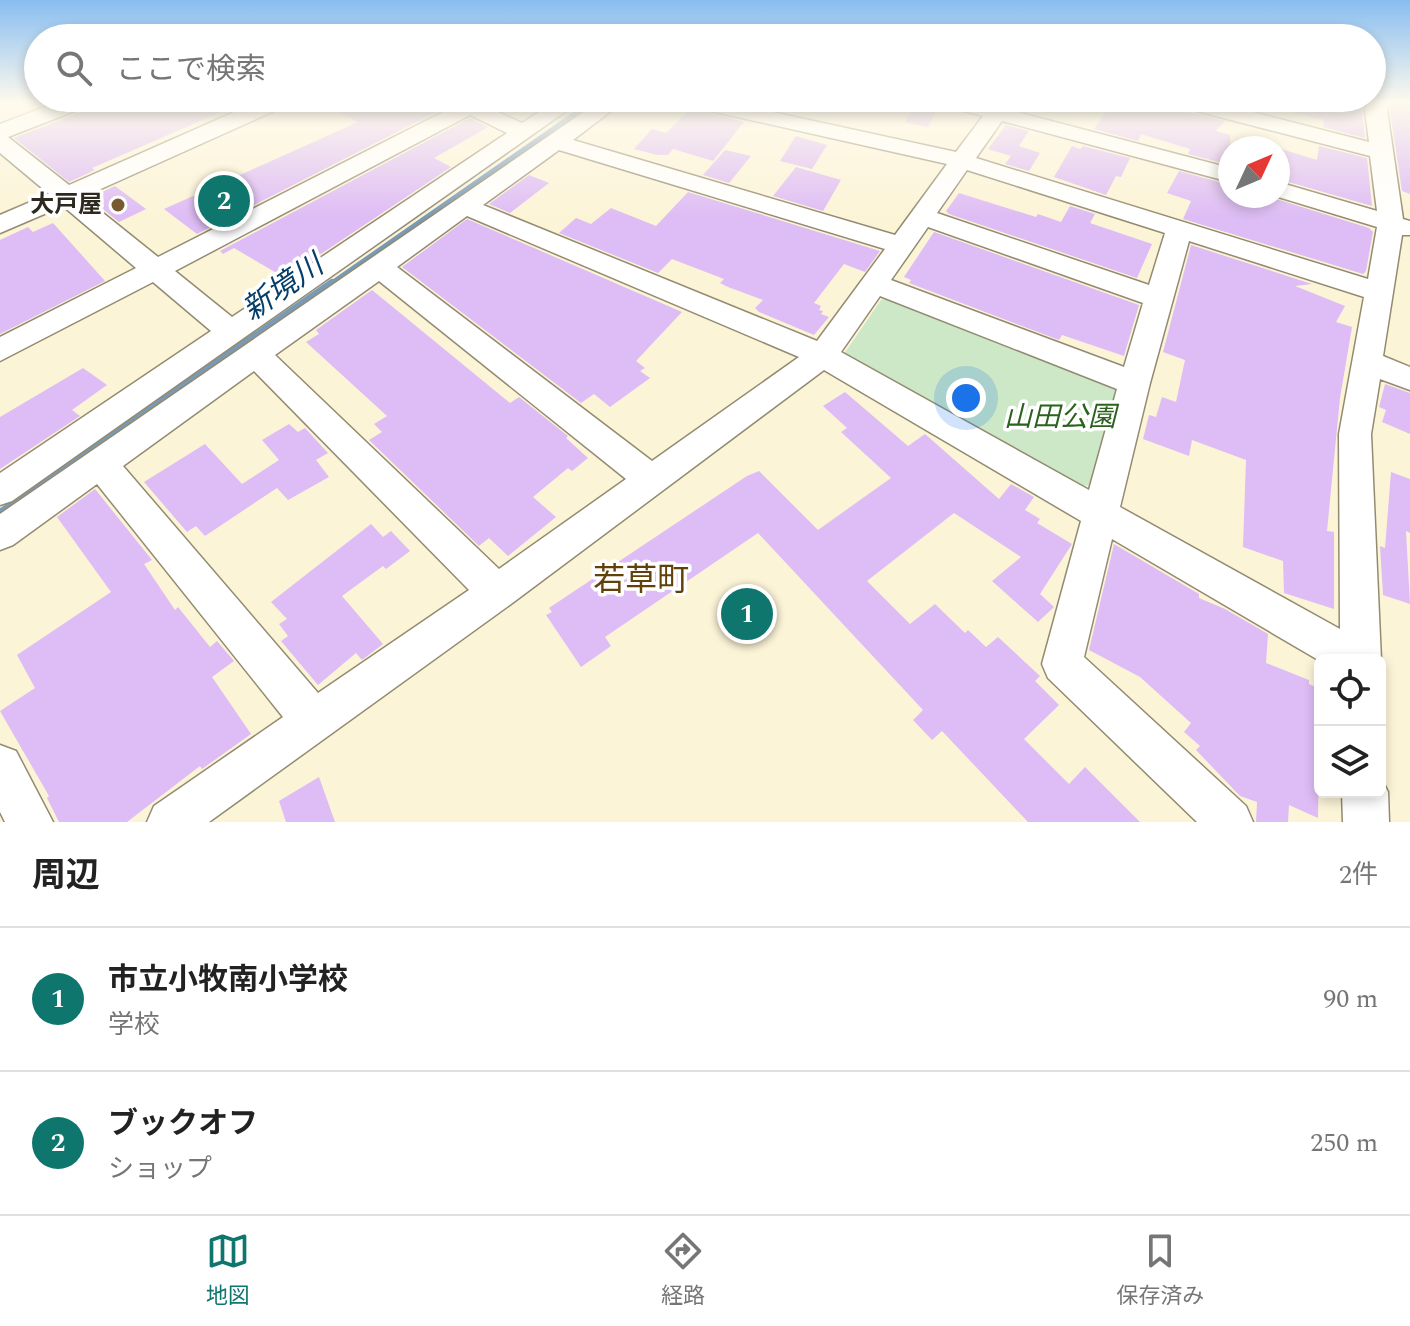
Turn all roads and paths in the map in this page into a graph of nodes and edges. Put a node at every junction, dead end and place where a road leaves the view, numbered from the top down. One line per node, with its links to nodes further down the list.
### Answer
1 (189, 140): 16 (street)
2 (396, 140): 23 (street)
3 (516, 140): 14 (street)
4 (870, 140): 12 (street)
5 (977, 140): 12 (street)
6 (1115, 140): 13 (street)
7 (1337, 140): 11 (street)
8 (1380, 140): 11 (street)
9 (0, 141): 16 (street)
10 (556, 142): 14 (street); 21 (street)
11 (1382, 152): 19 (street)
12 (963, 161): 17 (street); 20 (street)
13 (1218, 171)
14 (473, 189): 22 (street); 27 (street); 29 (street)
15 (1290, 193): 19 (street)
16 (65, 196): 18 (street); 23 (street)
17 (923, 217): 21 (street); 26 (street)
18 (0, 225)
19 (1401, 226): 25 (street)
20 (1179, 230): 25 (street); 26 (street)
21 (902, 246): 24 (street)
22 (379, 267): 27 (street); 34 (street)
23 (153, 270): 27 (street); 28 (street)
24 (874, 284): 29 (street); 32 (street)
25 (1378, 292): 30 (street)
26 (1158, 298): 32 (street)
27 (243, 344): 33 (street); 35 (street); 38 (street)
28 (0, 350)
29 (823, 355): 34 (street); 36 (street)
30 (1366, 361): 31 (street); 40 (street)
31 (1410, 379)
32 (1134, 383): 36 (street)
33 (100, 463): 37 (street); 41 (street)
34 (650, 479): 38 (street)
35 (0, 491)
36 (1101, 516): 39 (street); 46 (street)
37 (0, 534)
38 (497, 592): 41 (street)
39 (1347, 654)
40 (1358, 654)
41 (313, 720): 45 (street)
42 (0, 767): 44 (street)
43 (1365, 798): 47 (street)
44 (30, 822)
45 (170, 822)
46 (1230, 822)
47 (1366, 822)

